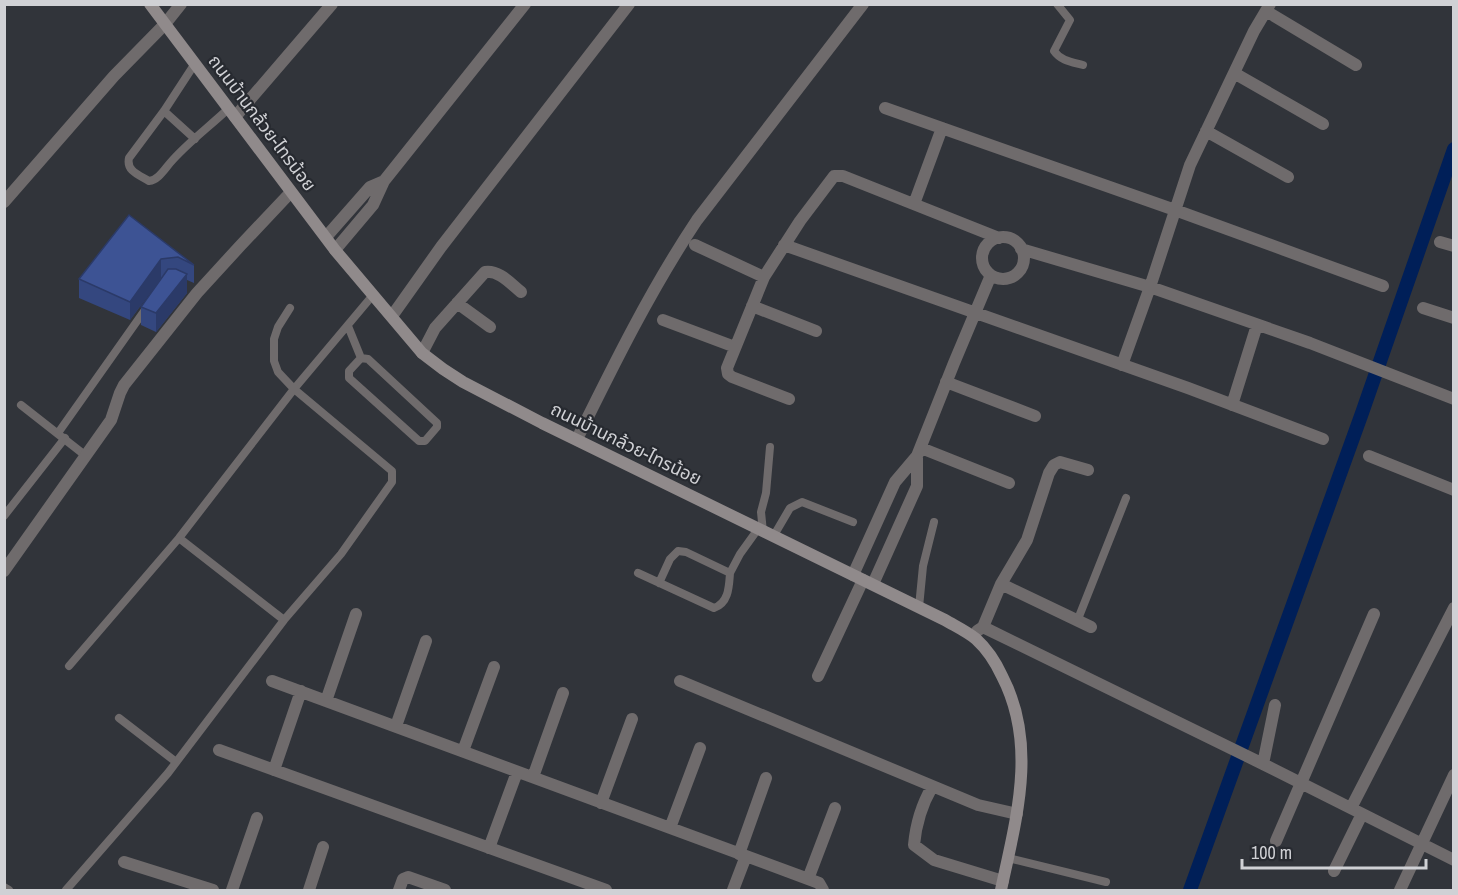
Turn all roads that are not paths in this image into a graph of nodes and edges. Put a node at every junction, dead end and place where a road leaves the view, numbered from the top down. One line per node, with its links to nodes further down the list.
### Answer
1 (150, 4): 9 (street, ถนนบ้านกล้วย-ไทรน้อย)
2 (181, 4): 9 (street)
3 (332, 4): 16 (street)
4 (525, 4): 22 (street)
5 (629, 4): 47 (street)
6 (863, 4): 66 (street)
7 (1057, 4): 11 (lane)
8 (1268, 8): 12 (street); 13 (street)
9 (165, 24): 10 (street, ถนนบ้านกล้วย-ไทรน้อย); 24 (street)
10 (194, 65): 15 (lane); 16 (street, ถนนบ้านกล้วย-ไทรน้อย)
11 (1083, 65)
12 (1356, 65)
13 (1234, 73): 17 (street); 19 (street)
14 (885, 108): 18 (street)
15 (164, 111): 20 (lane); 20 (lane)
16 (231, 113): 20 (lane); 23 (street, ถนนบ้านกล้วย-ไทรน้อย)
17 (1323, 124)
18 (942, 128): 25 (street); 26 (street)
19 (1206, 131): 21 (street); 26 (street)
20 (195, 139)
21 (1288, 177)
22 (384, 181): 27 (street); 34 (street)
23 (291, 192): 27 (street, ถนนบ้านกล้วย-ไทรน้อย); 70 (street)
24 (4, 202)
25 (914, 204): 28 (street); 31 (street)
26 (1175, 210): 37 (street); 38 (street)
27 (326, 237): 34 (street, ถนนบ้านกล้วย-ไทรน้อย)
28 (999, 238): 33 (street); 35 (street)
29 (1440, 242): 32 (street)
30 (694, 245): 36 (street)
31 (784, 245): 36 (street); 46 (street)
32 (1454, 246)
33 (1022, 249): 35 (street); 38 (street)
34 (335, 250): 40 (street, ถนนบ้านกล้วย-ไทรน้อย)
35 (991, 275): 46 (street)
36 (764, 277): 43 (street)
37 (1383, 286)
38 (1150, 287): 50 (street); 57 (street)
39 (521, 292): 42 (street)
40 (373, 295): 47 (street, ถนนบ้านกล้วย-ไทรน้อย); 51 (lane)
41 (151, 302): 65 (lane)
42 (457, 303): 52 (street); 55 (street)
43 (752, 306): 53 (street); 54 (street)
44 (290, 308): 59 (lane)
45 (1423, 308): 48 (street)
46 (975, 314): 57 (street); 58 (street)
47 (392, 316): 55 (street, ถนนบ้านกล้วย-ไทรน้อย)
48 (1454, 318)
49 (663, 320): 54 (street)
50 (1257, 325): 60 (street); 63 (street)
51 (348, 326): 56 (lane); 59 (lane)
52 (489, 327)
53 (816, 331)
54 (735, 347): 61 (street)
55 (423, 353): 66 (street, ถนนบ้านกล้วย-ไทรน้อย)
56 (361, 358): 56 (lane)
57 (1122, 365): 63 (street)
58 (946, 382): 64 (street); 69 (street)
59 (294, 388): 80 (lane); 91 (lane)
60 (1453, 398)
61 (789, 399)
62 (21, 405): 65 (lane)
63 (1232, 405): 67 (street)
64 (1035, 416)
65 (62, 435): 70 (lane); 76 (lane)
66 (577, 439): 79 (street, ถนนบ้านกล้วย-ไทรน้อย)
67 (1323, 439)
68 (770, 447): 79 (lane)
69 (919, 452): 73 (street); 84 (street); 84 (street)
70 (86, 456): 81 (street)
71 (1369, 456): 74 (street)
72 (1088, 470): 86 (street)
73 (1009, 483)
74 (1454, 490)
75 (1126, 498): 92 (lane)
76 (4, 516)
77 (853, 522): 79 (lane)
78 (934, 522): 87 (lane)
79 (765, 533): 83 (lane); 84 (street, ถนนบ้านกล้วย-ไทรน้อย)
80 (179, 538): 91 (lane); 97 (lane)
81 (4, 571)
82 (638, 573): 85 (lane)
83 (730, 573): 85 (lane); 85 (lane)
84 (863, 580): 87 (street, ถนนบ้านกล้วย-ไทรน้อย); 99 (street)
85 (660, 583)
86 (1001, 584): 92 (street); 93 (street)
87 (919, 607): 95 (street, ถนนบ้านกล้วย-ไทรน้อย)
88 (1454, 608): 123 (street)
89 (356, 614): 104 (street)
90 (1374, 614): 119 (street)
91 (284, 620): 112 (lane)
92 (1078, 620): 94 (street)
93 (982, 627): 95 (street); 113 (street)
94 (1091, 627)
95 (970, 635): 124 (street, ถนนบ้านกล้วย-ไทรน้อย)
96 (426, 641): 108 (street)
97 (69, 666)
98 (494, 667): 111 (street)
99 (818, 675)
100 (272, 681): 102 (street)
101 (680, 681): 120 (street)
102 (301, 692): 104 (street); 114 (street)
103 (563, 693): 117 (street)
104 (326, 701): 108 (street)
105 (1275, 705): 113 (street)
106 (119, 718): 112 (lane)
107 (632, 719): 121 (street)
108 (396, 726): 111 (street)
109 (700, 748): 126 (street)
110 (219, 750): 114 (street)
111 (463, 752): 115 (street)
112 (176, 762): 141 (lane)
113 (1263, 764): 119 (street)
114 (274, 770): 130 (street)
115 (518, 772): 117 (street); 130 (street)
116 (1454, 775): 128 (street)
117 (533, 777): 121 (street)
118 (766, 778): 131 (street)
119 (1300, 783): 123 (street); 127 (street)
120 (932, 787): 124 (street); 138 (street)
121 (601, 803): 126 (street)
122 (835, 808): 136 (street)
123 (1357, 811): 128 (street); 135 (street)
124 (1017, 814): 132 (street, ถนนบ้านกล้วย-ไทรน้อย)
125 (256, 818): 143 (street)
126 (670, 828): 131 (street)
127 (1276, 841)
128 (1421, 845): 133 (street); 150 (street)
129 (323, 848): 144 (street)
130 (489, 848): 147 (street)
131 (742, 855): 136 (street); 148 (street)
132 (1008, 858): 137 (lane); 138 (street, ถนนบ้านกล้วย-ไทรน้อย)
133 (1454, 860)
134 (124, 862): 142 (street)
135 (1334, 871)
136 (808, 879): 149 (street)
137 (1106, 882)
138 (1002, 886)
139 (4, 887): 140 (lane)
140 (9, 891)
141 (66, 891)
142 (213, 891)
143 (232, 891)
144 (309, 891)
145 (399, 891): 146 (street)
146 (445, 891)
147 (606, 891)
148 (733, 891)
149 (823, 891)
150 (1400, 891)

